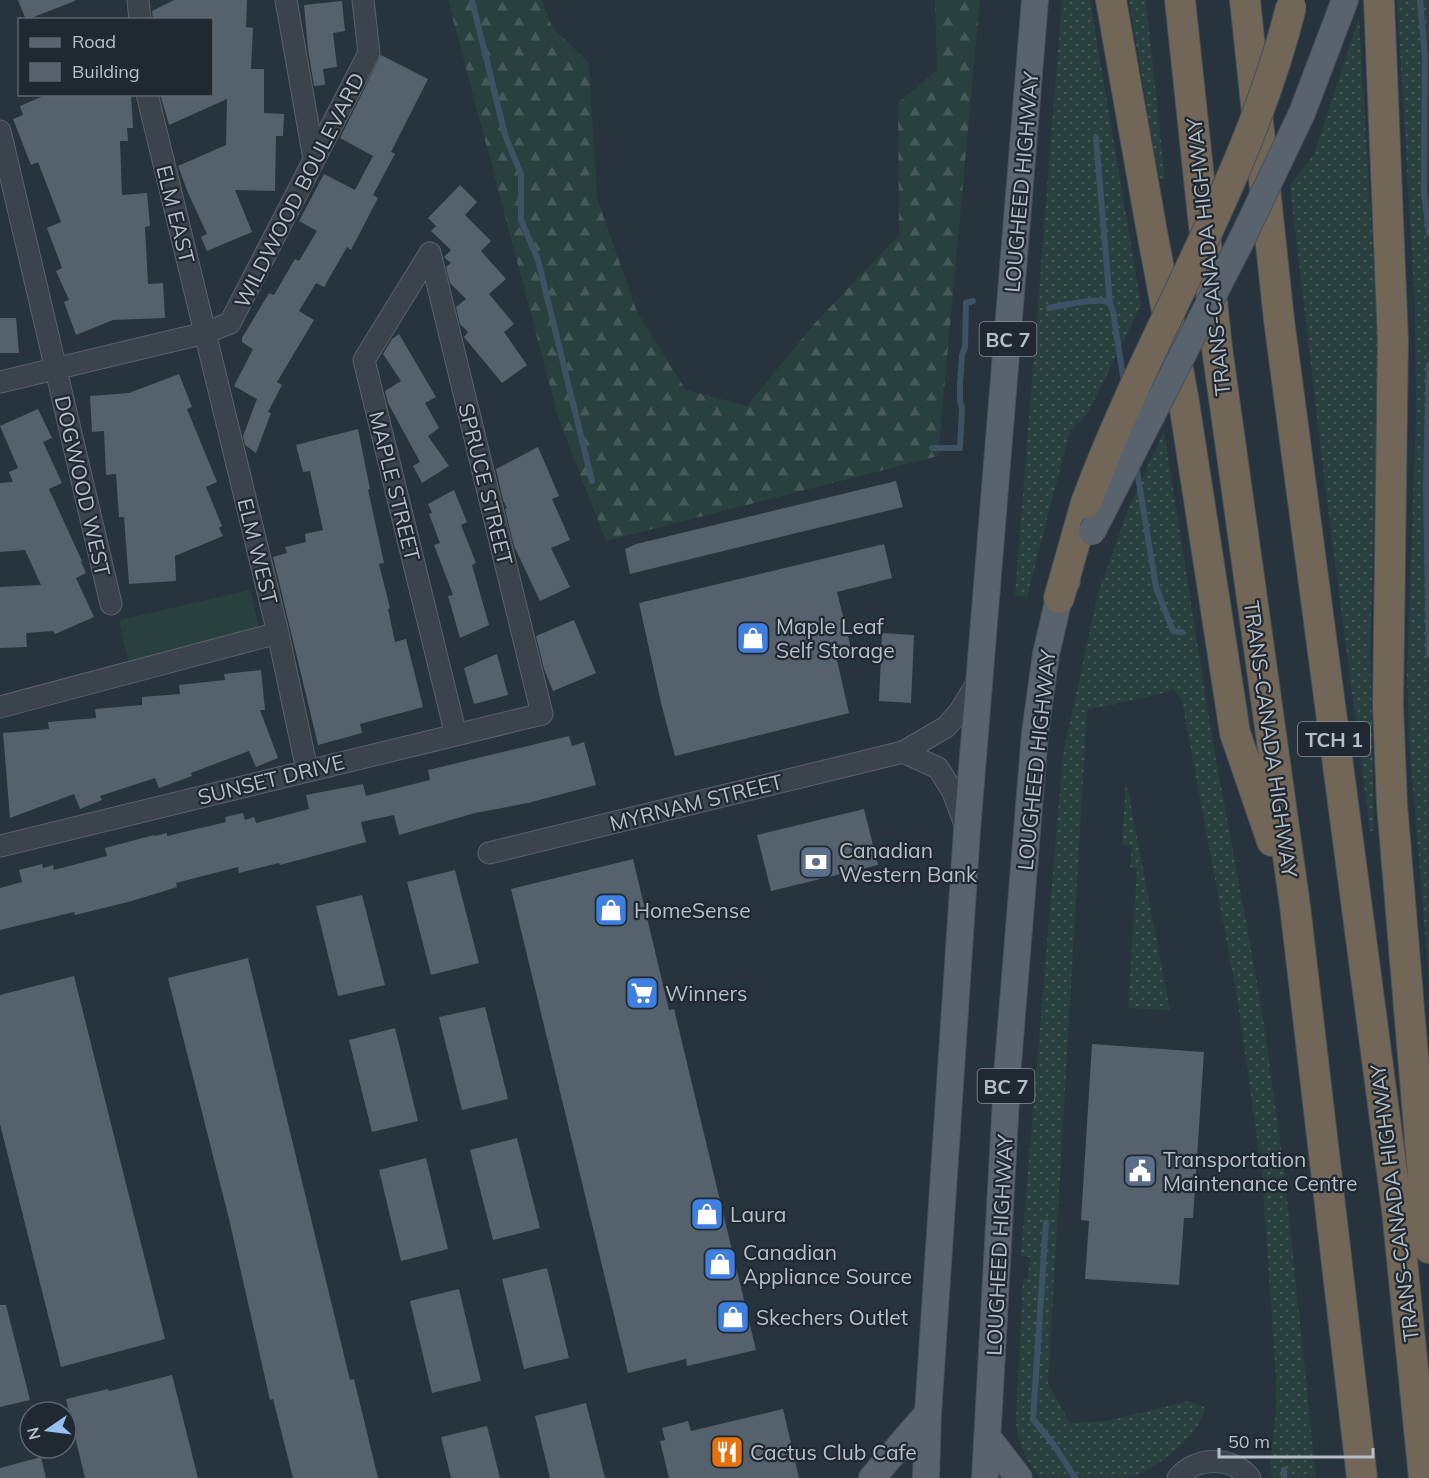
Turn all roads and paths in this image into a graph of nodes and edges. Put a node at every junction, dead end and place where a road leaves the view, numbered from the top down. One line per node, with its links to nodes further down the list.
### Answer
1 (138, 0): 11 (street)
2 (286, 0): 14 (street)
3 (363, 0): 14 (street, WILDWOOD BOULEVARD)
4 (1035, 0): 22 (main road, LOUGHEED HIGHWAY / BC 7)
5 (1111, 0): 31 (highway)
6 (1180, 0): 31 (highway, TRANS-CANADA HIGHWAY / TCH 1)
7 (1245, 0): 42 (highway, TRANS-CANADA HIGHWAY / TCH 1)
8 (1345, 0): 19 (main road, LOUGHEED HIGHWAY / BC 7, bridge)
9 (1379, 0): 32 (highway)
10 (1292, 4): 19 (highway, bridge)
11 (140, 18)
12 (147, 96): 16 (street, ELM EAST)
13 (0, 131): 17 (street, DOGWOOD WEST)
14 (314, 159): 16 (street, WILDWOOD BOULEVARD)
15 (430, 253): 24 (street, SPRUCE STREET); 25 (street, MAPLE STREET)
16 (205, 333): 17 (street, WILDWOOD BOULEVARD); 21 (street, ELM WEST)
17 (55, 368): 18 (street, WILDWOOD BOULEVARD); 20 (street, DOGWOOD WEST)
18 (0, 382)
19 (1059, 598): 34 (main road, LOUGHEED HIGHWAY / BC 7)
20 (111, 604)
21 (278, 633): 23 (street); 27 (street, ELM WEST)
22 (980, 679): 26 (street, MYRNAM STREET); 28 (main road, LOUGHEED HIGHWAY / BC 7)
23 (0, 707)
24 (542, 714): 25 (street, SUNSET DRIVE)
25 (456, 735): 27 (street, SUNSET DRIVE)
26 (903, 752): 28 (street); 30 (street, MYRNAM STREET)
27 (307, 770): 29 (street, SUNSET DRIVE)
28 (967, 830): 33 (main road, LOUGHEED HIGHWAY / BC 7)
29 (0, 846)
30 (489, 854)
31 (1295, 906): 41 (highway, TRANS-CANADA HIGHWAY / TCH 1)
32 (1429, 1248)
33 (928, 1413): 35 (main road); 36 (main road, LOUGHEED HIGHWAY / BC 7)
34 (989, 1439): 37 (main road, LOUGHEED HIGHWAY / BC 7); 38 (main road)
35 (872, 1478)
36 (926, 1478)
37 (986, 1478)
38 (1019, 1478)
39 (1178, 1478): 40 (street)
40 (1250, 1478)
41 (1362, 1478)
42 (1424, 1478)

